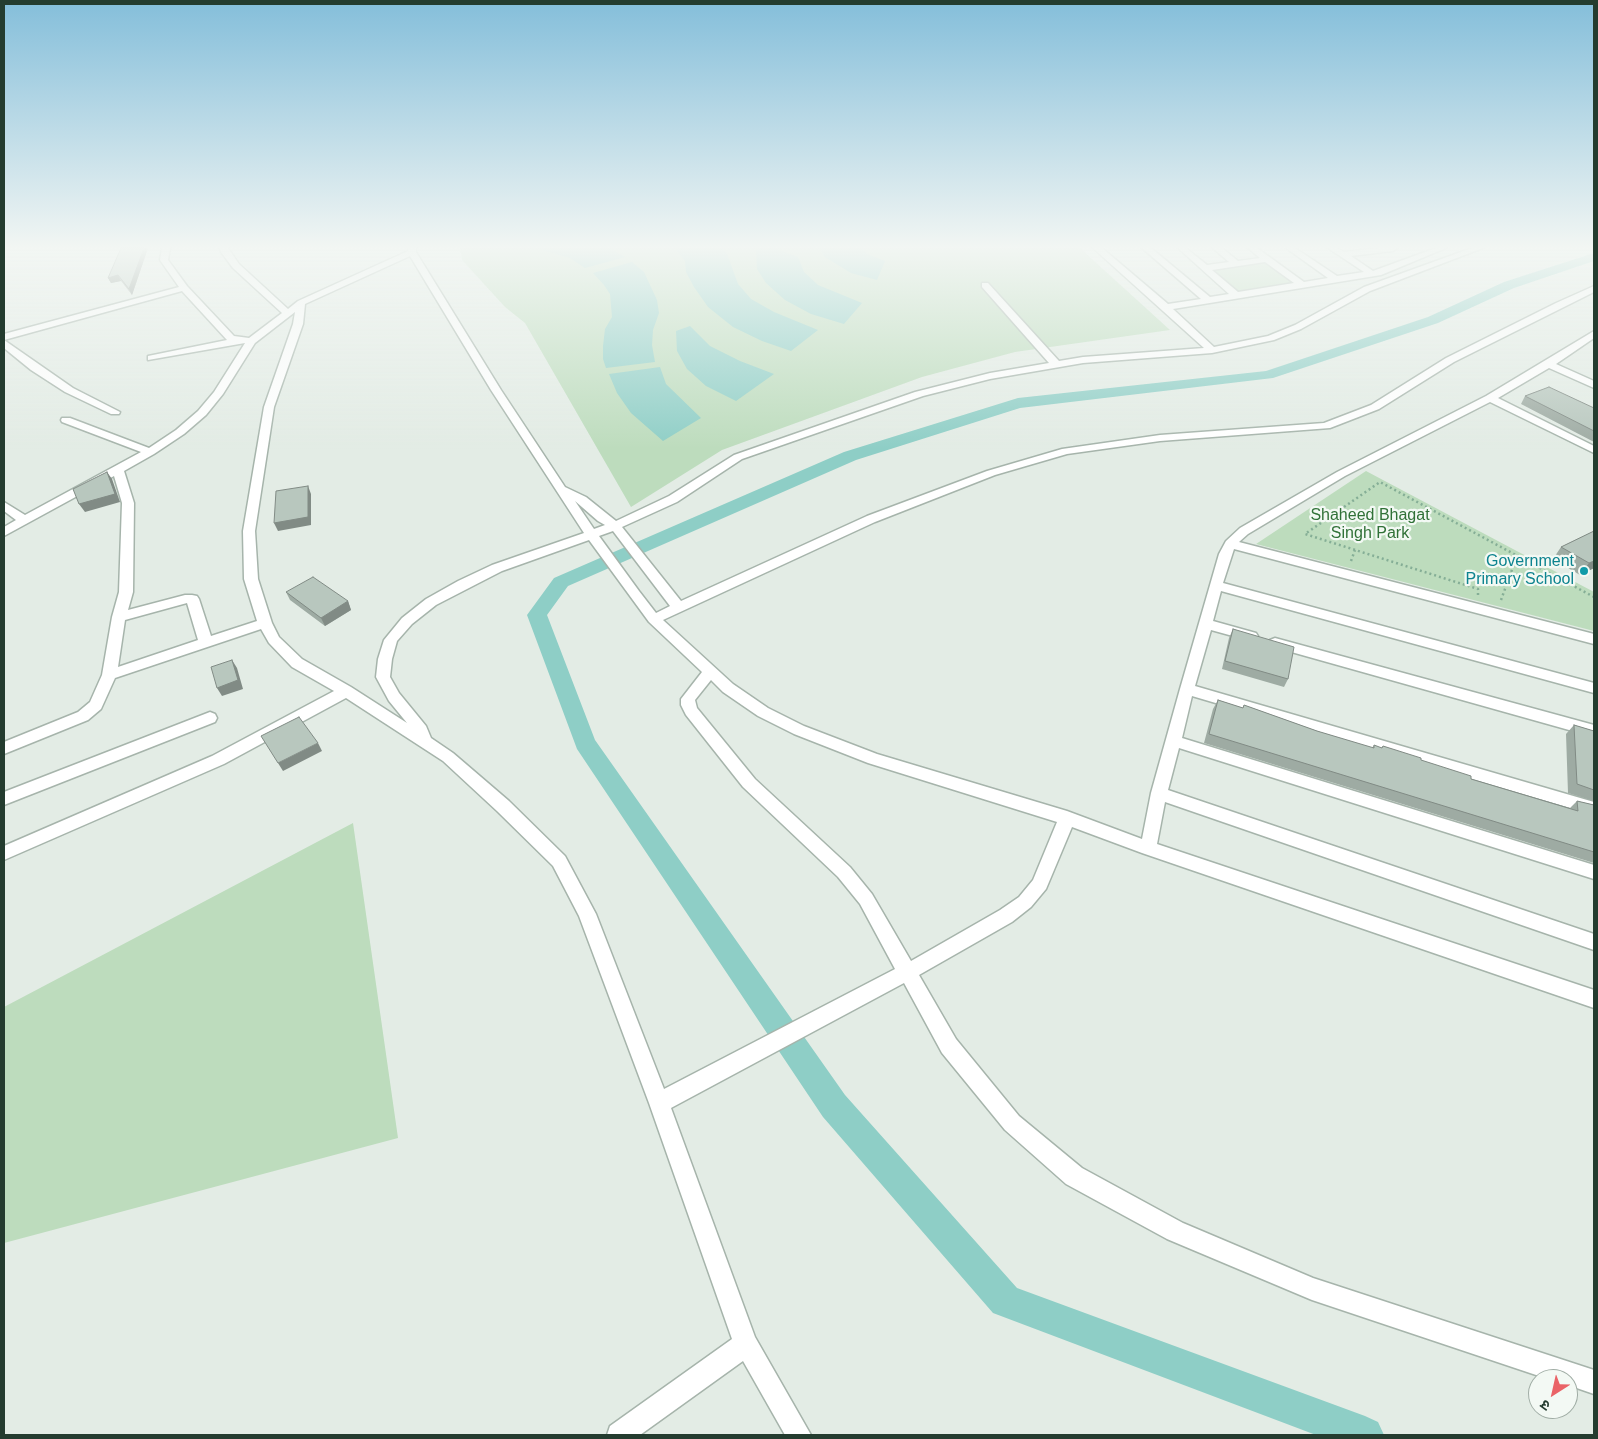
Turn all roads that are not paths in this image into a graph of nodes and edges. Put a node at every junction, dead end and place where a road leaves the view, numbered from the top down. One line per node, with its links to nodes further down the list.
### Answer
1 (84, 315): 11 (street)
2 (209, 315): 12 (street)
3 (284, 315): 13 (street)
4 (299, 315): 37 (street)
5 (451, 315): 26 (street)
6 (1012, 315): 17 (street)
7 (1175, 315): 15 (street)
8 (1320, 315): 15 (street)
9 (1537, 315): 34 (street)
10 (1594, 334): 18 (street)
11 (4, 337)
12 (240, 340): 13 (street); 16 (street)
13 (251, 341): 24 (street)
14 (4, 343): 21 (street)
15 (1212, 350): 17 (street)
16 (152, 358)
17 (1056, 364): 29 (street)
18 (1549, 364): 19 (street); 20 (street)
19 (1594, 385)
20 (1490, 398): 23 (street); 32 (street)
21 (115, 412)
22 (66, 420): 24 (street)
23 (1594, 450)
24 (150, 452): 25 (street)
25 (118, 470): 28 (street); 35 (street)
26 (561, 489): 29 (street); 31 (street)
27 (4, 506): 28 (street)
28 (25, 521): 30 (street)
29 (617, 530): 31 (street); 34 (street)
30 (4, 532)
31 (591, 535): 36 (street); 48 (street)
32 (1230, 544): 33 (street); 39 (street)
33 (1216, 586): 38 (street); 43 (street)
34 (678, 608): 36 (street)
35 (119, 617): 40 (street); 42 (street)
36 (654, 619): 41 (street)
37 (265, 623): 40 (street); 45 (street)
38 (1206, 624): 44 (street); 47 (street)
39 (1594, 639)
40 (206, 642): 42 (street)
41 (710, 672): 54 (street); 59 (street)
42 (109, 675): 50 (street)
43 (1594, 688)
44 (1187, 689): 49 (street); 53 (street)
45 (346, 691): 48 (street); 56 (street)
46 (210, 718): 52 (street)
47 (1594, 731)
48 (424, 741): 61 (street)
49 (1174, 741): 51 (street); 57 (street)
50 (4, 748)
51 (1159, 793): 55 (street); 58 (street)
52 (4, 799)
53 (1594, 809)
54 (1067, 818): 55 (street); 59 (street)
55 (1148, 848): 60 (street)
56 (4, 853)
57 (1594, 872)
58 (1594, 942)
59 (901, 975): 61 (street); 63 (street)
60 (1594, 1000)
61 (659, 1103): 62 (street)
62 (746, 1344): 64 (street); 65 (street)
63 (1594, 1382)
64 (619, 1435)
65 (799, 1435)

